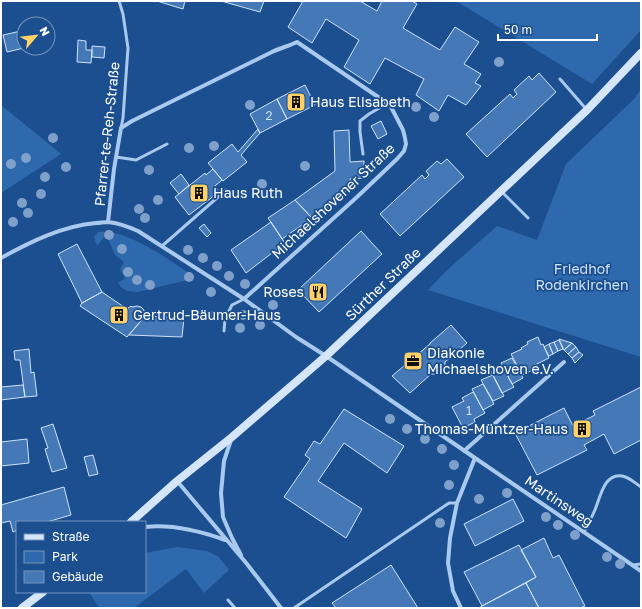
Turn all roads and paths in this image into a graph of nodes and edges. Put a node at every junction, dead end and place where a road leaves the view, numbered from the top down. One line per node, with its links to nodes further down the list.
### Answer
1 (119, 1): 6 (lane, Pfarrer-te-Reh-Straße)
2 (641, 53): 5 (street, Sürther Straße)
3 (560, 79): 5 (lane)
4 (388, 103): 6 (street, Michaelshovener Straße); 8 (lane); 16 (street, Michaelshovener Straße)
5 (587, 110): 11 (street, Sürther Straße)
6 (121, 128): 9 (street, Pfarrer-te-Reh-Straße)
7 (167, 144): 9 (lane)
8 (363, 154)
9 (116, 157): 13 (street, Pfarrer-te-Reh-Straße)
10 (226, 190): 14 (lane)
11 (500, 191): 12 (lane); 18 (street, Sürther Straße)
12 (528, 218)
13 (108, 222): 14 (street, Pfarrer-te-Reh-Straße); 15 (street, Pfarrer-te-Reh-Straße)
14 (162, 246): 16 (street, Pfarrer-te-Reh-Straße)
15 (1, 258)
16 (244, 299): 17 (lane); 18 (street, Pfarrer-te-Reh-Straße)
17 (224, 330)
18 (326, 356): 20 (street, Sürther Straße); 21 (street, Martinsweg)
19 (564, 362): 21 (street)
20 (232, 436): 23 (street, Sürther Straße); 30 (street)
21 (464, 450): 22 (street, Martinsweg)
22 (475, 458): 25 (street); 28 (street, Martinsweg)
23 (177, 481): 26 (street, Sürther Straße); 29 (street)
24 (641, 487): 28 (lane)
25 (457, 503): 39 (lane); 40 (street)
26 (132, 521)
27 (146, 527): 29 (street)
28 (584, 532): 32 (street, Martinsweg)
29 (226, 540): 30 (street)
30 (247, 564): 38 (street)
31 (641, 564): 32 (lane)
32 (633, 565): 33 (street, Martinsweg)
33 (641, 571)
34 (41, 593): 36 (street)
35 (228, 600): 37 (lane)
36 (22, 608)
37 (235, 608)
38 (281, 608)
39 (294, 608)
40 (461, 608)

